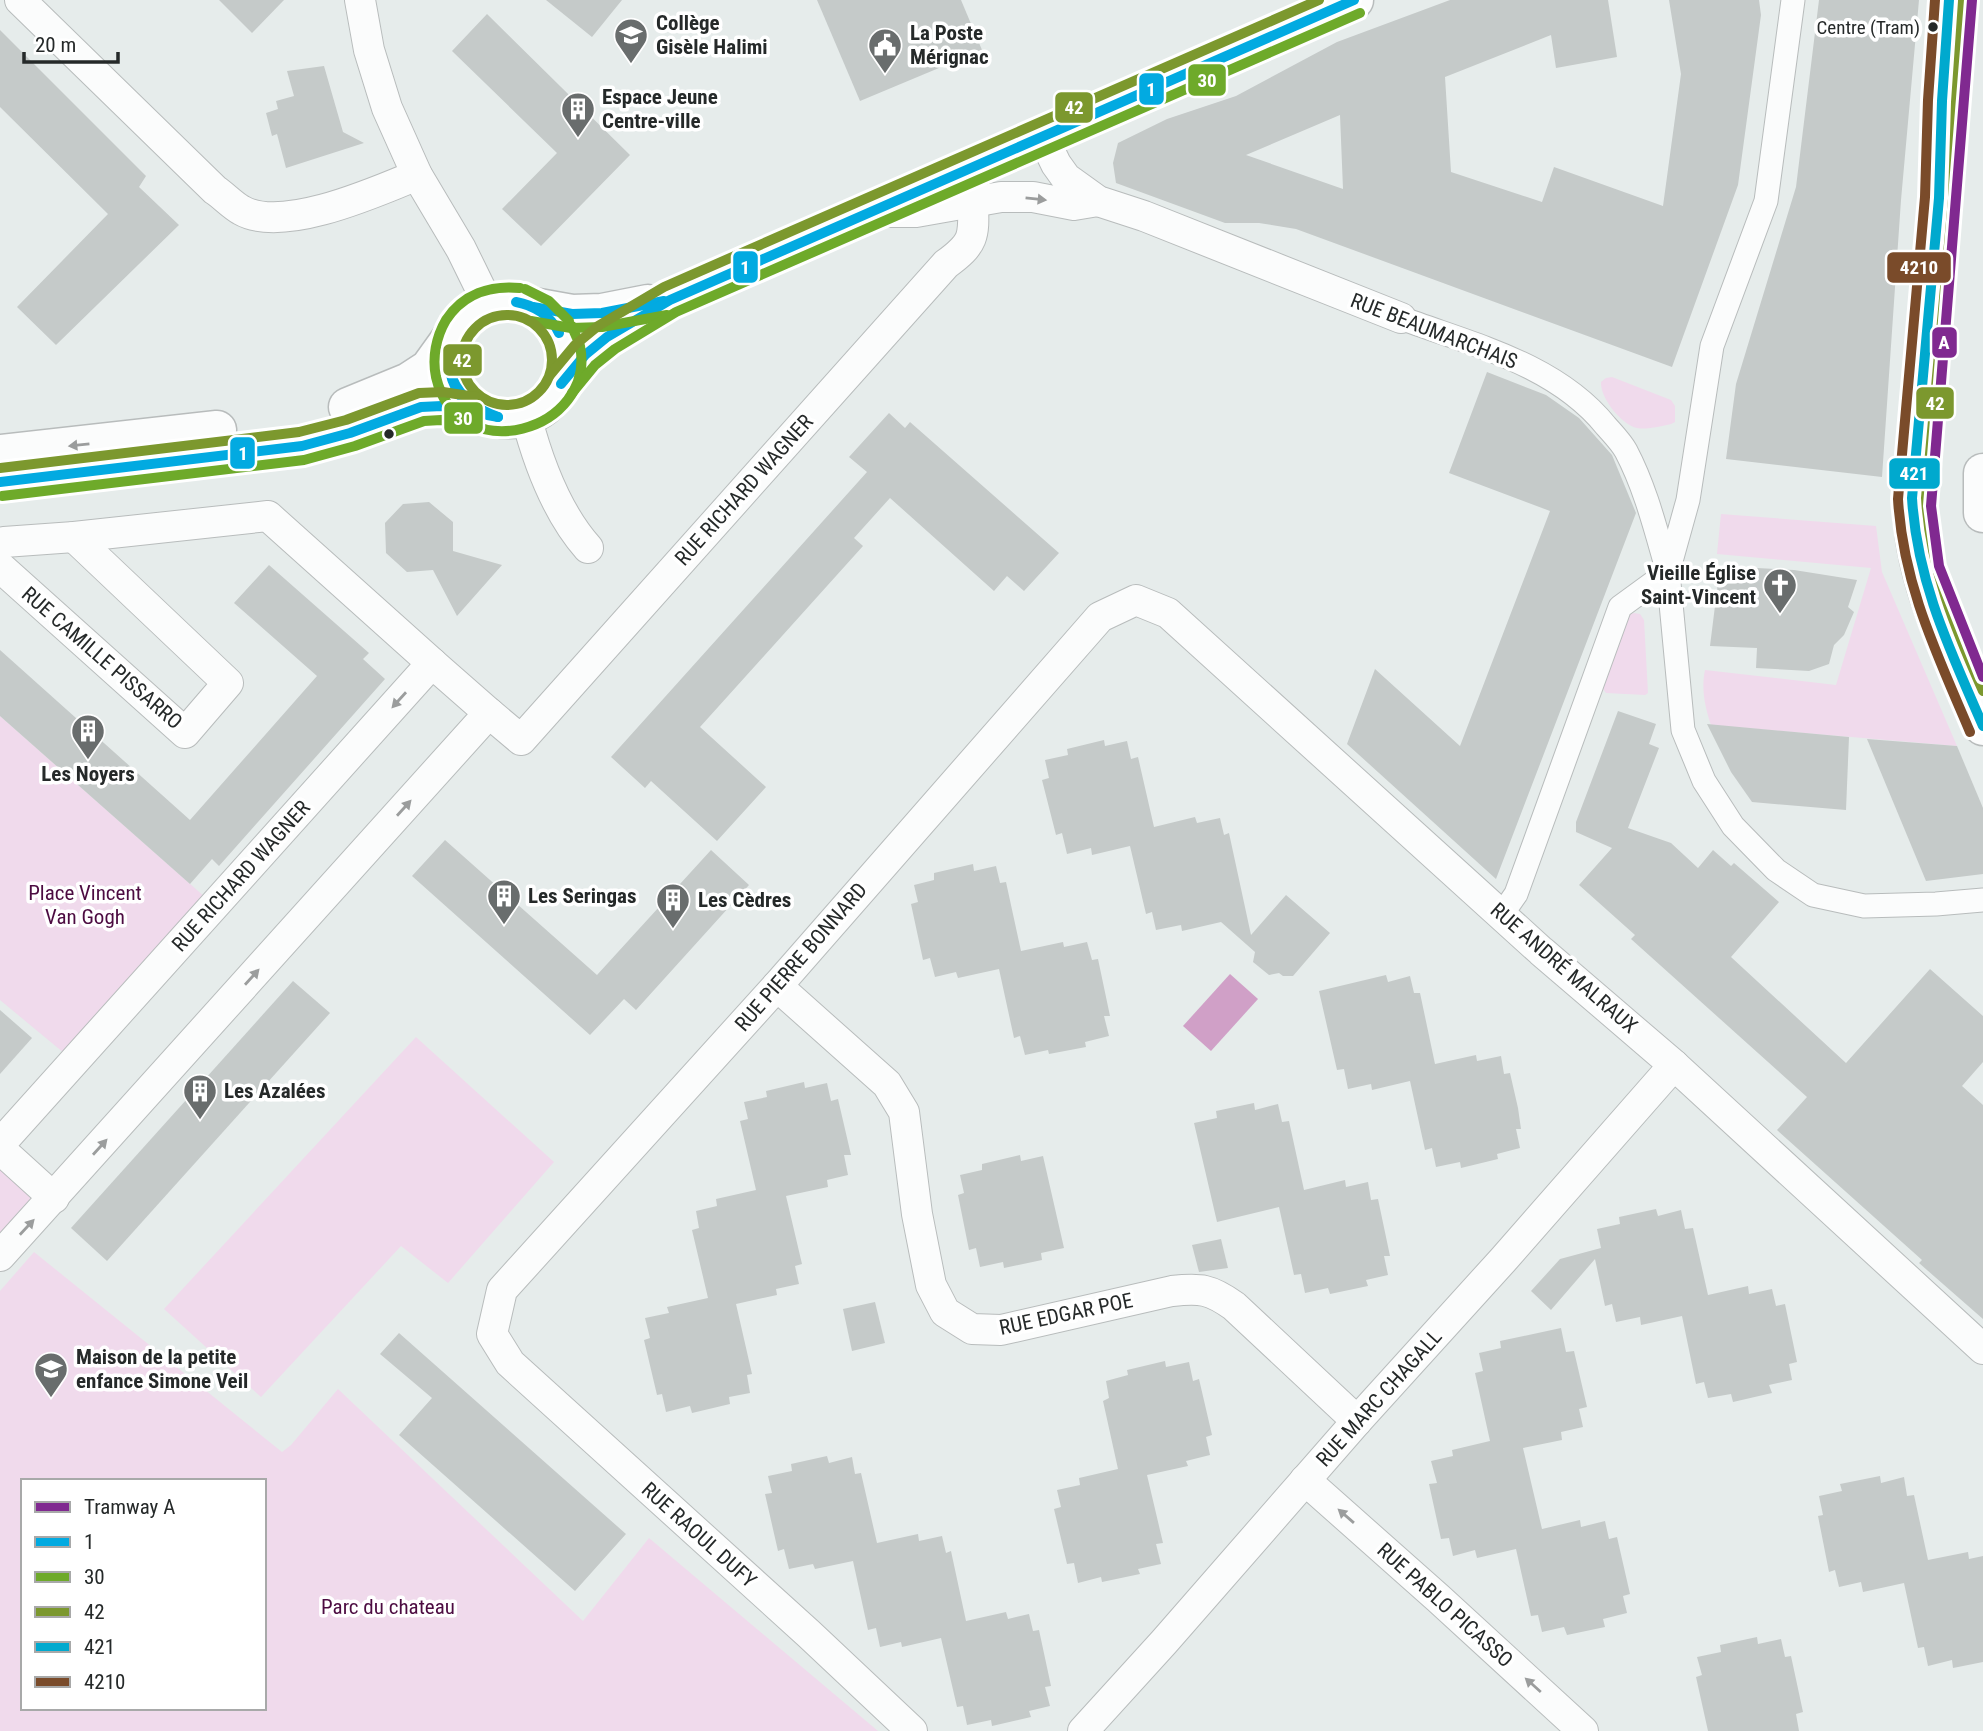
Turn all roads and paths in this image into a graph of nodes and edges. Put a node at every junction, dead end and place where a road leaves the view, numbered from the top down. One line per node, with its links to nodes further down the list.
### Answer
1 (20, 0): 7 (street)
2 (360, 0): 7 (street)
3 (1793, 0): 27 (street)
4 (1949, 0): 31 (main road)
5 (1336, 3): 6 (main road)
6 (1042, 135): 8 (street, RUE BEAUMARCHAIS); 10 (main road)
7 (417, 175): 12 (street)
8 (1098, 201): 9 (street, RUE BEAUMARCHAIS, one-way to 8); 14 (street, RUE BEAUMARCHAIS)
9 (973, 202): 10 (street, RUE BEAUMARCHAIS); 30 (street, RUE RICHARD WAGNER)
10 (867, 212): 11 (main road)
11 (670, 300): 13 (main road); 16 (main road)
12 (488, 304): 13 (main road); 15 (main road)
13 (533, 307): 16 (main road)
14 (1401, 318): 27 (street, RUE BEAUMARCHAIS)
15 (452, 337): 17 (main road); 19 (main road, one-way to 19)
16 (561, 384): 18 (main road)
17 (480, 412): 18 (main road); 21 (main road)
18 (526, 416): 25 (street)
19 (0, 454)
20 (1983, 473): 22 (main road)
21 (0, 482)
22 (1983, 513)
23 (74, 537): 24 (street); 26 (street, RUE CAMILLE PISSARRO); 29 (street)
24 (0, 545)
25 (588, 548)
26 (0, 567)
27 (1668, 572): 32 (street); 33 (street)
28 (1136, 600): 33 (street, RUE ANDRÉ MALRAUX); 34 (street, RUE PIERRE BONNARD)
29 (432, 663): 30 (street, RUE RICHARD WAGNER); 36 (street, RUE RICHARD WAGNER, one-way to 36)
30 (489, 713): 37 (street, one-way to 30)
31 (1983, 726)
32 (1983, 900)
33 (1502, 914): 35 (street, RUE ANDRÉ MALRAUX)
34 (777, 986): 39 (street, RUE PIERRE BONNARD); 41 (street, RUE EDGAR POE)
35 (1674, 1065): 40 (street, RUE ANDRÉ MALRAUX); 41 (street, RUE MARC CHAGALL)
36 (0, 1147): 37 (street, RUE RICHARD WAGNER)
37 (54, 1198): 38 (street, one-way to 37)
38 (0, 1256)
39 (492, 1334): 43 (street, RUE RAOUL DUFY)
40 (1983, 1349)
41 (1357, 1421): 42 (street, RUE MARC CHAGALL)
42 (1305, 1480): 44 (street, RUE MARC CHAGALL); 45 (street, RUE PABLO PICASSO, one-way to 42)
43 (912, 1731)
44 (1083, 1731)
45 (1583, 1731)

